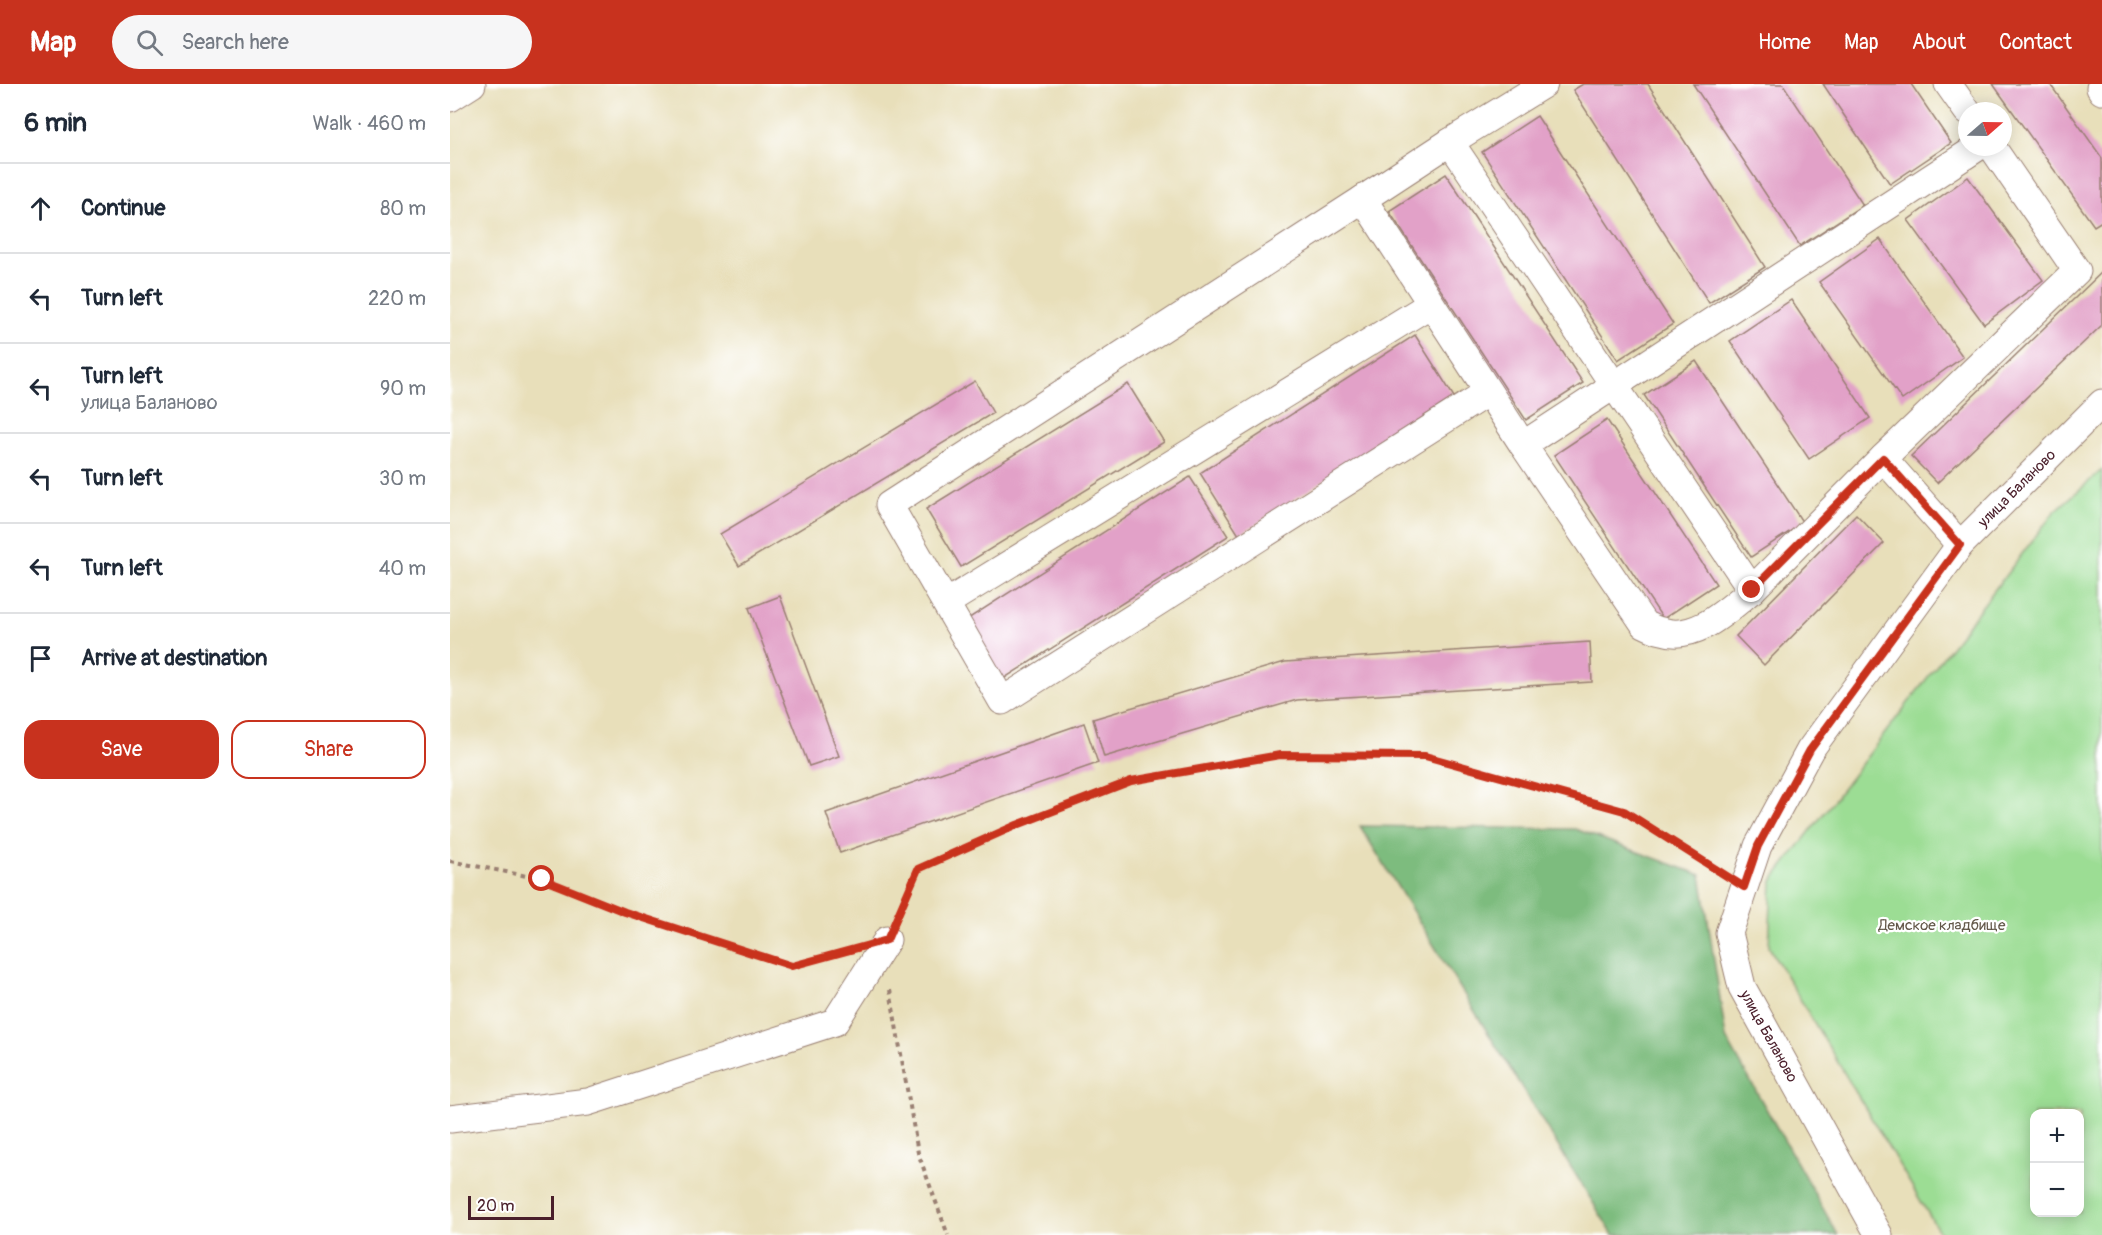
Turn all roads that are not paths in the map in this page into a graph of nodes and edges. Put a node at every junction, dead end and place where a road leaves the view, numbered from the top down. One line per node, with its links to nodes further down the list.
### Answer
1 (472, 84): 4 (street)
2 (1544, 84): 6 (street)
3 (1948, 84): 5 (street)
4 (450, 98)
5 (1961, 102)
6 (1450, 142): 9 (street); 11 (street)
7 (1964, 156): 11 (street)
8 (1998, 156): 15 (street)
9 (1364, 199): 10 (street); 18 (street)
10 (1431, 304): 12 (street); 18 (street)
11 (1615, 386): 14 (street); 17 (street)
12 (1488, 392): 14 (street); 18 (street)
13 (2102, 403): 16 (street, улица Баланово)
14 (1523, 445): 17 (street)
15 (1883, 458): 16 (street); 17 (street)
16 (1960, 545): 21 (street, улица Баланово)
17 (1752, 590)
18 (946, 603)
19 (887, 940): 20 (street)
20 (450, 1119)
21 (1879, 1235)

